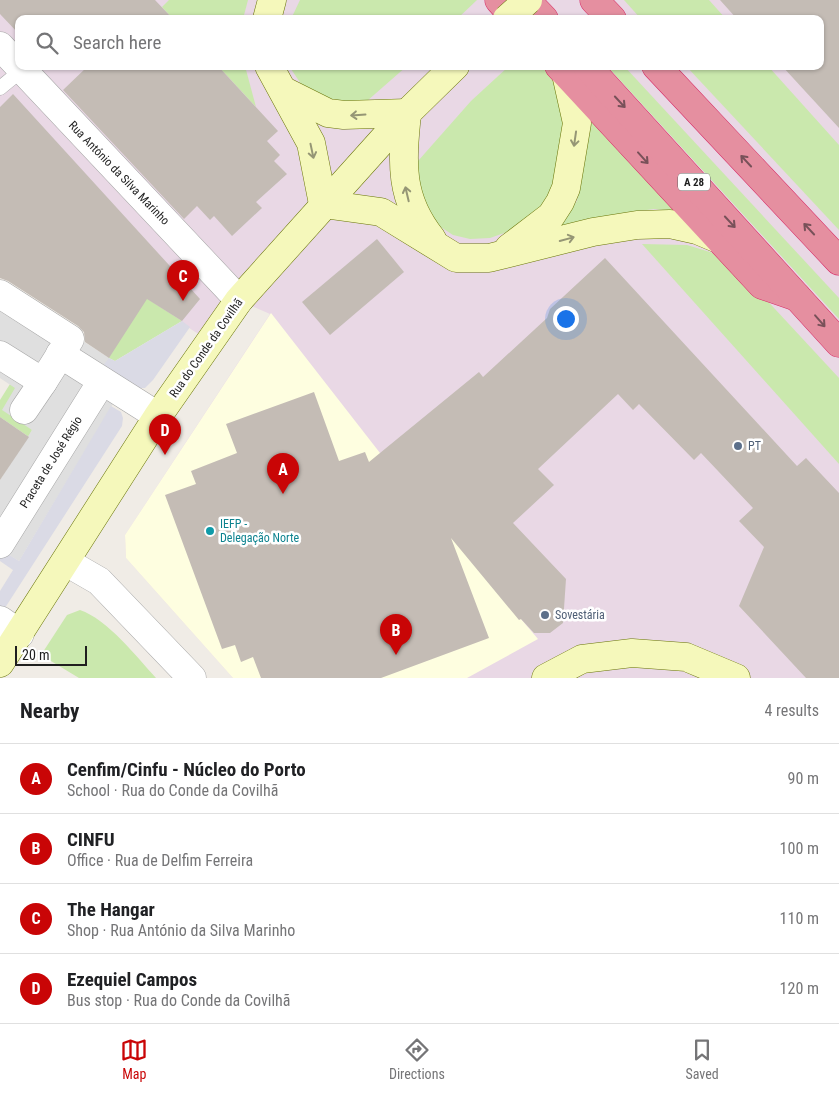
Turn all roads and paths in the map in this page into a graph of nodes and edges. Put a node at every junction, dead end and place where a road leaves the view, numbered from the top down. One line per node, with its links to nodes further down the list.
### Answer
1 (272, 0): 5 (main road)
2 (499, 0): 7 (highway)
3 (527, 0): 6 (main road, bridge); 8 (highway)
4 (594, 0): 9 (highway)
5 (268, 15)
6 (511, 15)
7 (512, 15)
8 (540, 15)
9 (608, 15)
10 (0, 46): 11 (street, Rua António da Silva Marinho)
11 (15, 62)
12 (22, 70): 19 (lane); 29 (street, Rua António da Silva Marinho)
13 (271, 70): 20 (main road)
14 (571, 70): 25 (main road, one-way to 25)
15 (572, 70): 23 (highway, one-way to 23)
16 (572, 70): 28 (highway, A 28, one-way to 28)
17 (660, 70): 26 (highway, one-way to 17)
18 (446, 74): 21 (main road, Rua do Conde da Covilhã)
19 (0, 88)
20 (284, 91): 21 (main road, one-way to 20); 22 (main road, one-way to 22)
21 (407, 113): 22 (main road, Rua do Conde da Covilhã); 24 (main road, one-way to 21)
22 (323, 204): 24 (main road); 29 (main road, Rua do Conde da Covilhã)
23 (716, 238): 25 (main road, one-way to 23); 28 (highway)
24 (440, 250): 25 (main road)
25 (502, 253)
26 (839, 261)
27 (0, 294): 31 (street)
28 (801, 299): 30 (highway, A 28, one-way to 30)
29 (238, 300): 36 (main road, Rua do Conde da Covilhã)
30 (839, 343)
31 (60, 354): 33 (street); 34 (street)
32 (0, 355): 34 (street)
33 (102, 381): 36 (street); 37 (street, Praceta de José Régio)
34 (43, 382): 35 (street)
35 (24, 410)
36 (158, 416): 38 (main road, Rua do Conde da Covilhã)
37 (0, 544)
38 (66, 562): 39 (main road, Rua do Conde da Covilhã); 41 (street)
39 (10, 627): 40 (main road, Rua do Conde da Covilhã)
40 (0, 663)
41 (192, 678)
42 (546, 678): 43 (main road)
43 (736, 678)

